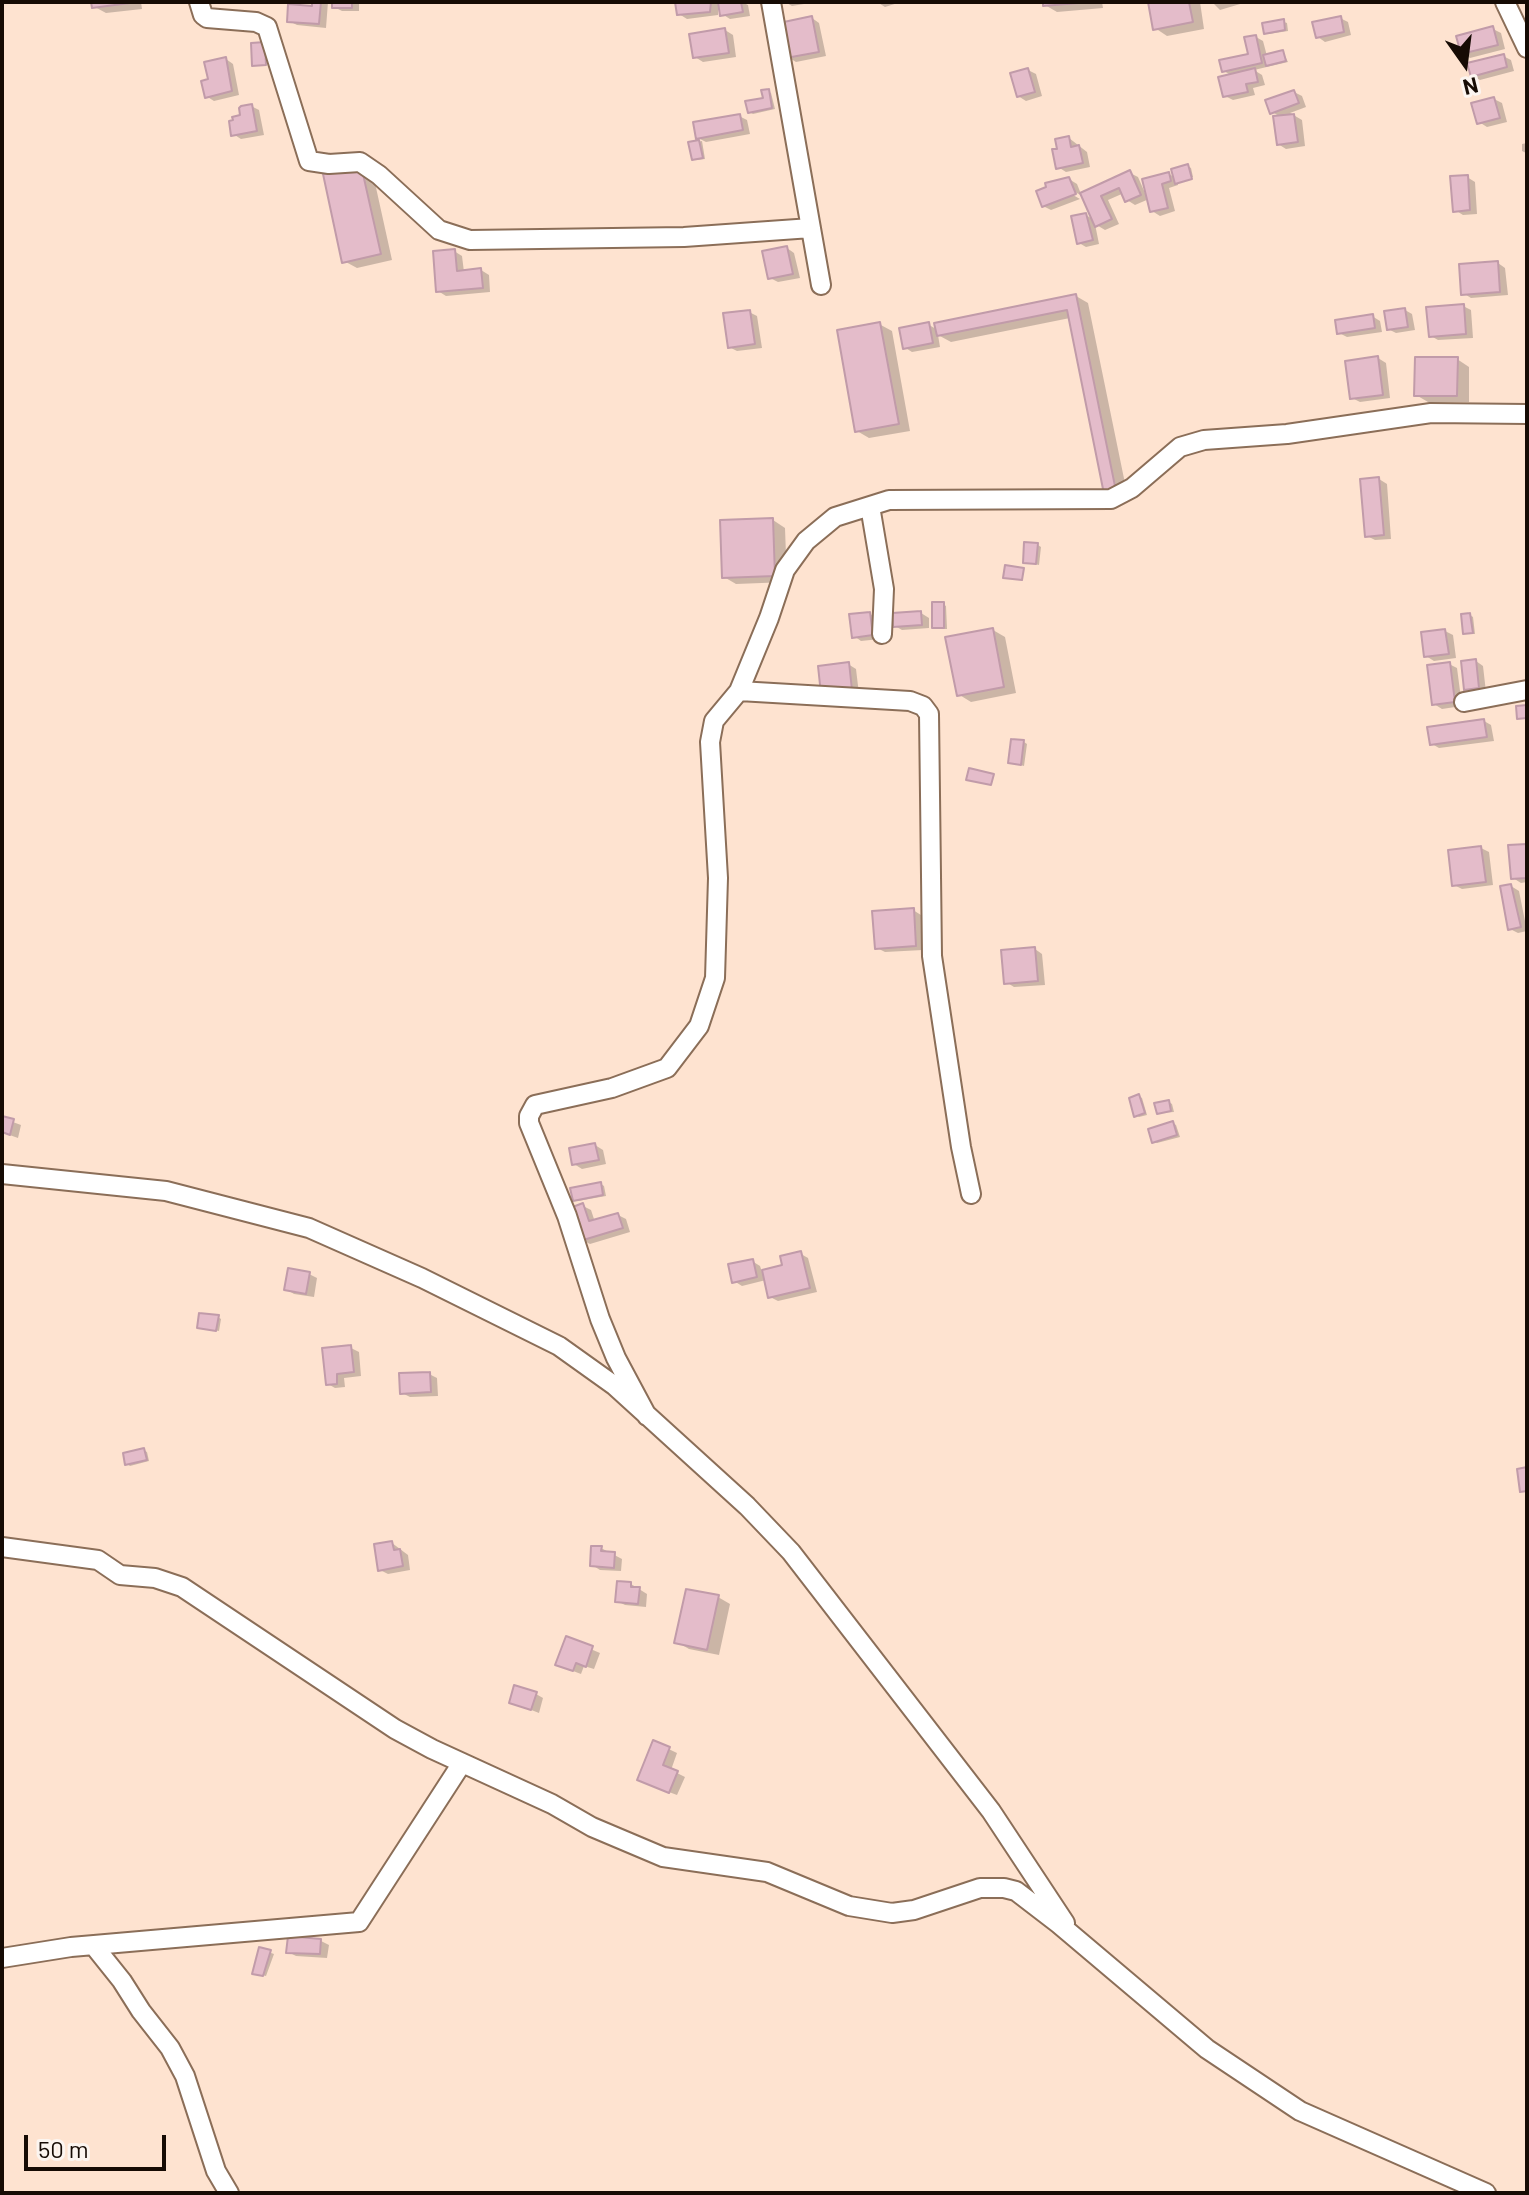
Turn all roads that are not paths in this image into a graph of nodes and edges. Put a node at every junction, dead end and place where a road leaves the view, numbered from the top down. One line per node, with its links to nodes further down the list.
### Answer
1 (199, 2): 5 (street)
2 (771, 2): 5 (street)
3 (1505, 2): 4 (street)
4 (1527, 48)
5 (811, 228): 6 (street)
6 (821, 285)
7 (1527, 414): 8 (street)
8 (870, 506): 9 (street); 11 (street)
9 (882, 634)
10 (1527, 690): 12 (street)
11 (739, 691): 14 (street); 15 (street)
12 (1464, 702)
13 (2, 1174): 15 (street)
14 (971, 1194)
15 (647, 1416): 18 (street)
16 (2, 1547): 17 (street)
17 (462, 1763): 18 (street); 19 (street)
18 (1075, 1937): 22 (street)
19 (94, 1946): 20 (street); 21 (street)
20 (2, 1958)
21 (229, 2193)
22 (1486, 2193)

